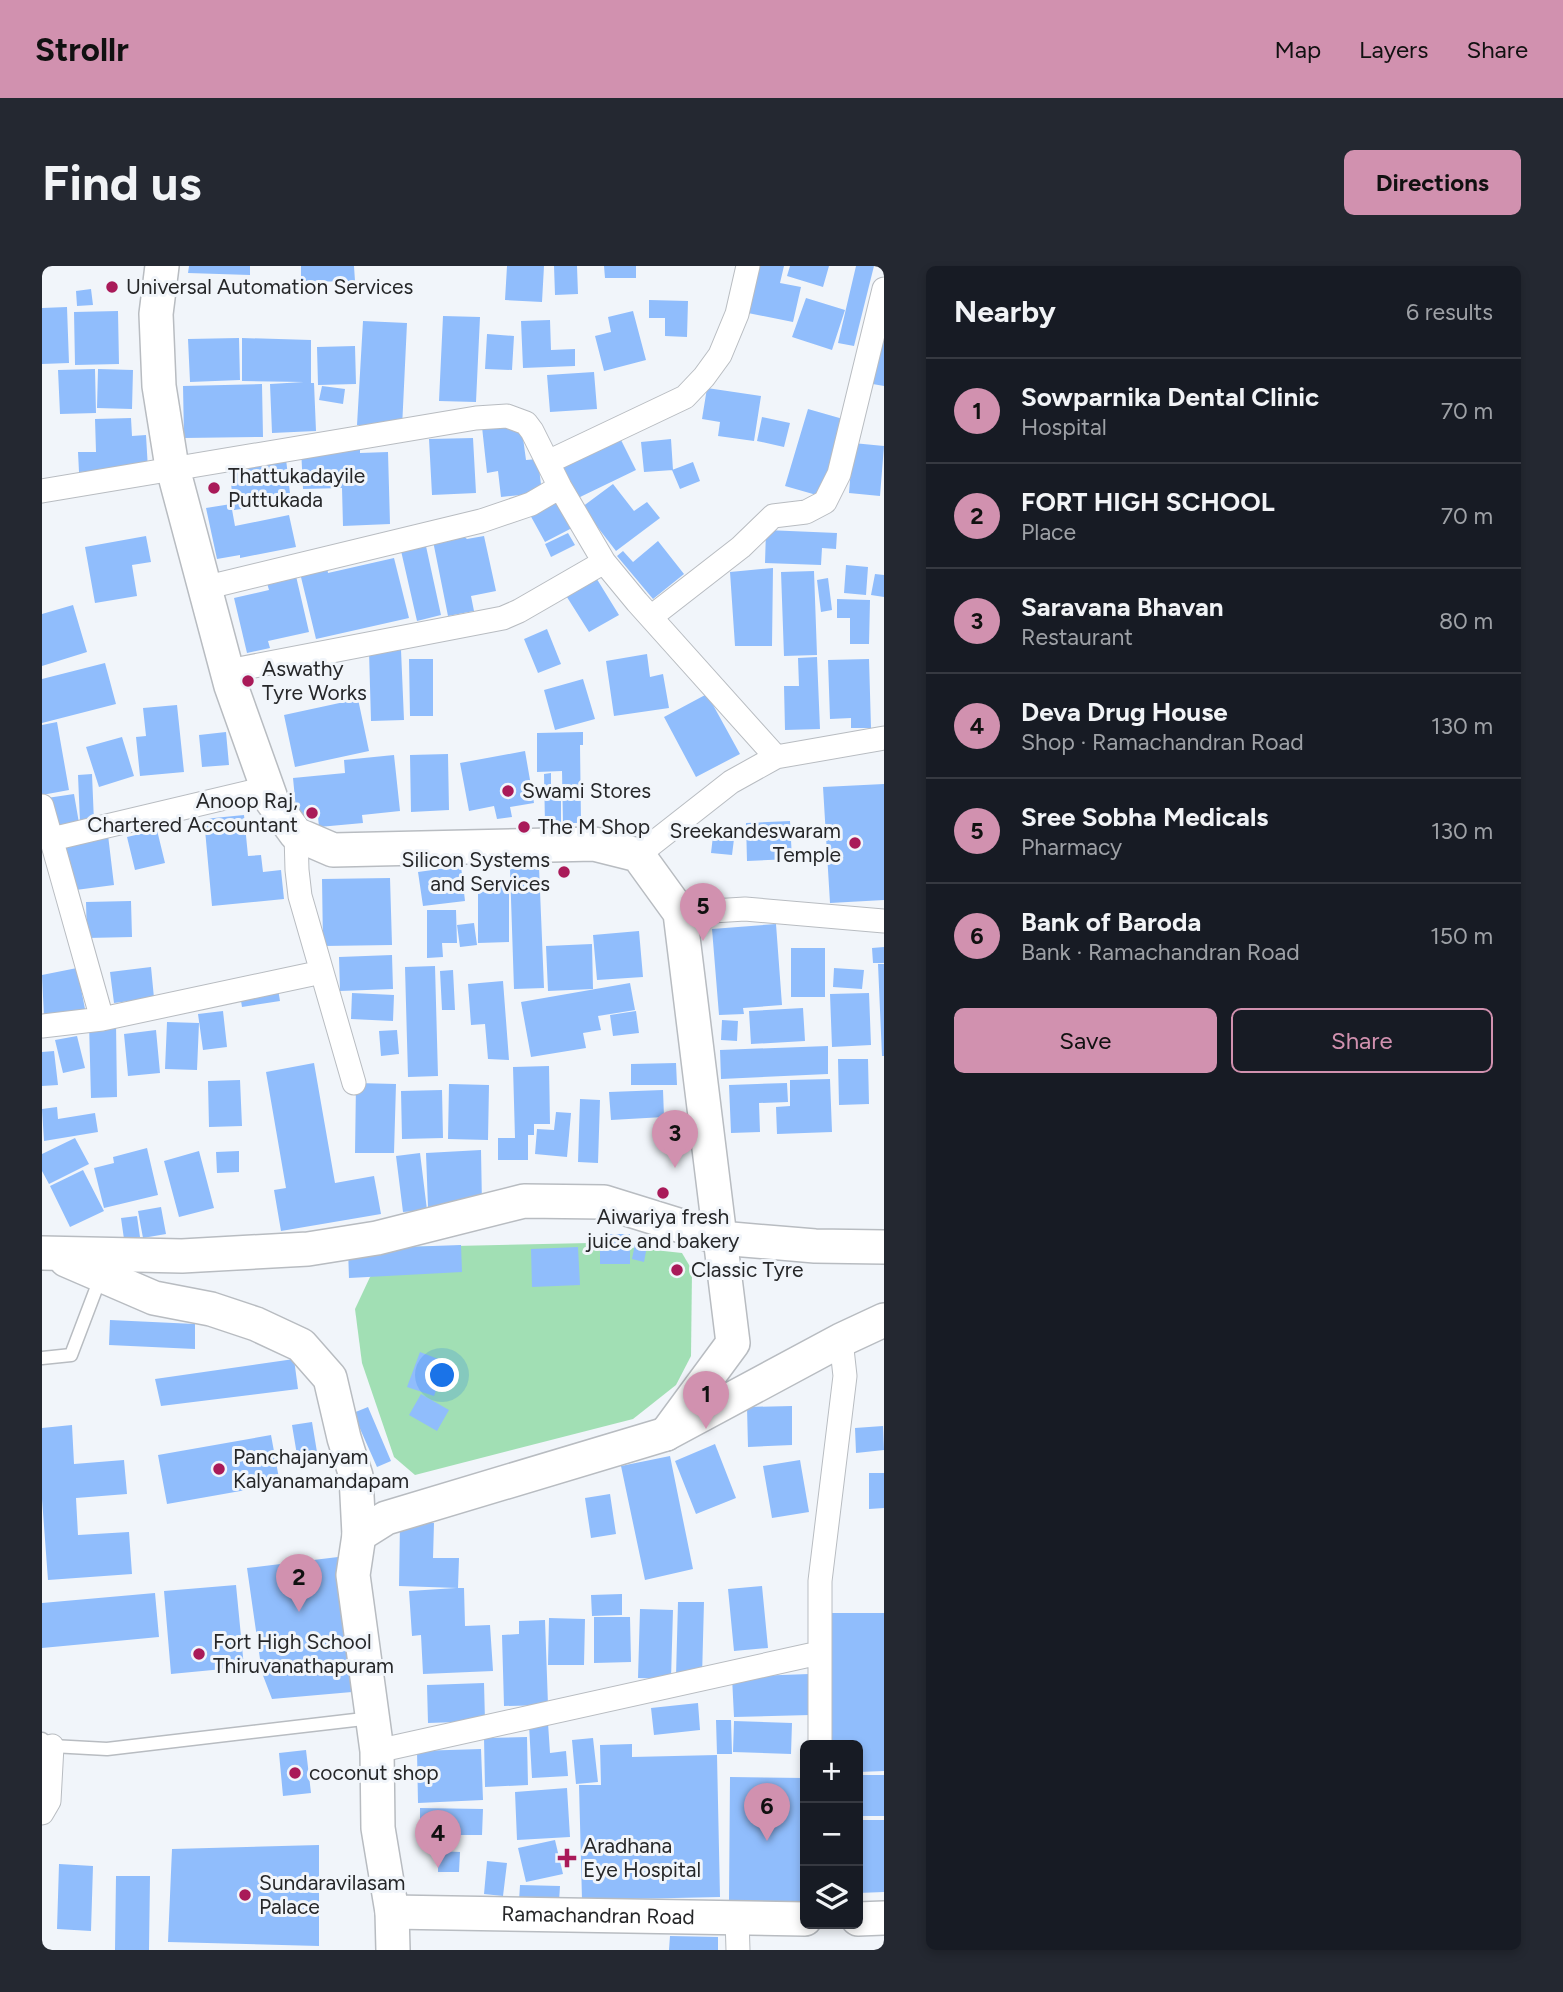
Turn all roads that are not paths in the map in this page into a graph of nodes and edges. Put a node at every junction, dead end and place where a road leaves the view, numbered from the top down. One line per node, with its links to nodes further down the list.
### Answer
1 (162, 266): 5 (main road)
2 (748, 266): 4 (street)
3 (884, 289): 10 (street)
4 (548, 461): 5 (street); 6 (street)
5 (172, 470): 7 (street); 9 (main road)
6 (560, 487): 8 (street); 9 (street)
7 (42, 491)
8 (604, 562): 10 (street); 11 (street)
9 (204, 588): 11 (main road)
10 (651, 617): 13 (street)
11 (228, 671): 14 (main road)
12 (884, 738): 13 (street)
13 (776, 757): 18 (street)
14 (267, 788): 16 (main road); 17 (street)
15 (42, 806): 17 (street)
16 (296, 834): 18 (main road); 21 (street)
17 (52, 839): 22 (street)
18 (638, 855): 19 (main road)
19 (680, 913): 20 (street); 25 (main road)
20 (884, 921)
21 (322, 972): 22 (street); 24 (street)
22 (102, 1019): 23 (street)
23 (42, 1026)
24 (354, 1083)
25 (720, 1238): 26 (main road); 27 (main road); 32 (main road)
26 (884, 1247)
27 (44, 1250): 28 (main road)
28 (102, 1275): 31 (lane); 33 (main road)
29 (884, 1320): 30 (main road)
30 (841, 1340): 32 (main road); 34 (street)
31 (42, 1358)
32 (666, 1434): 33 (main road)
33 (359, 1535): 35 (main road)
34 (819, 1653): 36 (street); 38 (street)
35 (372, 1718): 37 (lane); 38 (main road)
36 (820, 1740)
37 (47, 1743): 39 (street)
38 (377, 1751): 40 (main road)
39 (42, 1813)
40 (392, 1912): 44 (main road, Ramachandran Road); 45 (main road)
41 (884, 1918): 42 (main road)
42 (863, 1919)
43 (800, 1920): 44 (main road, Ramachandran Road)
44 (738, 1934)
45 (393, 1950)

